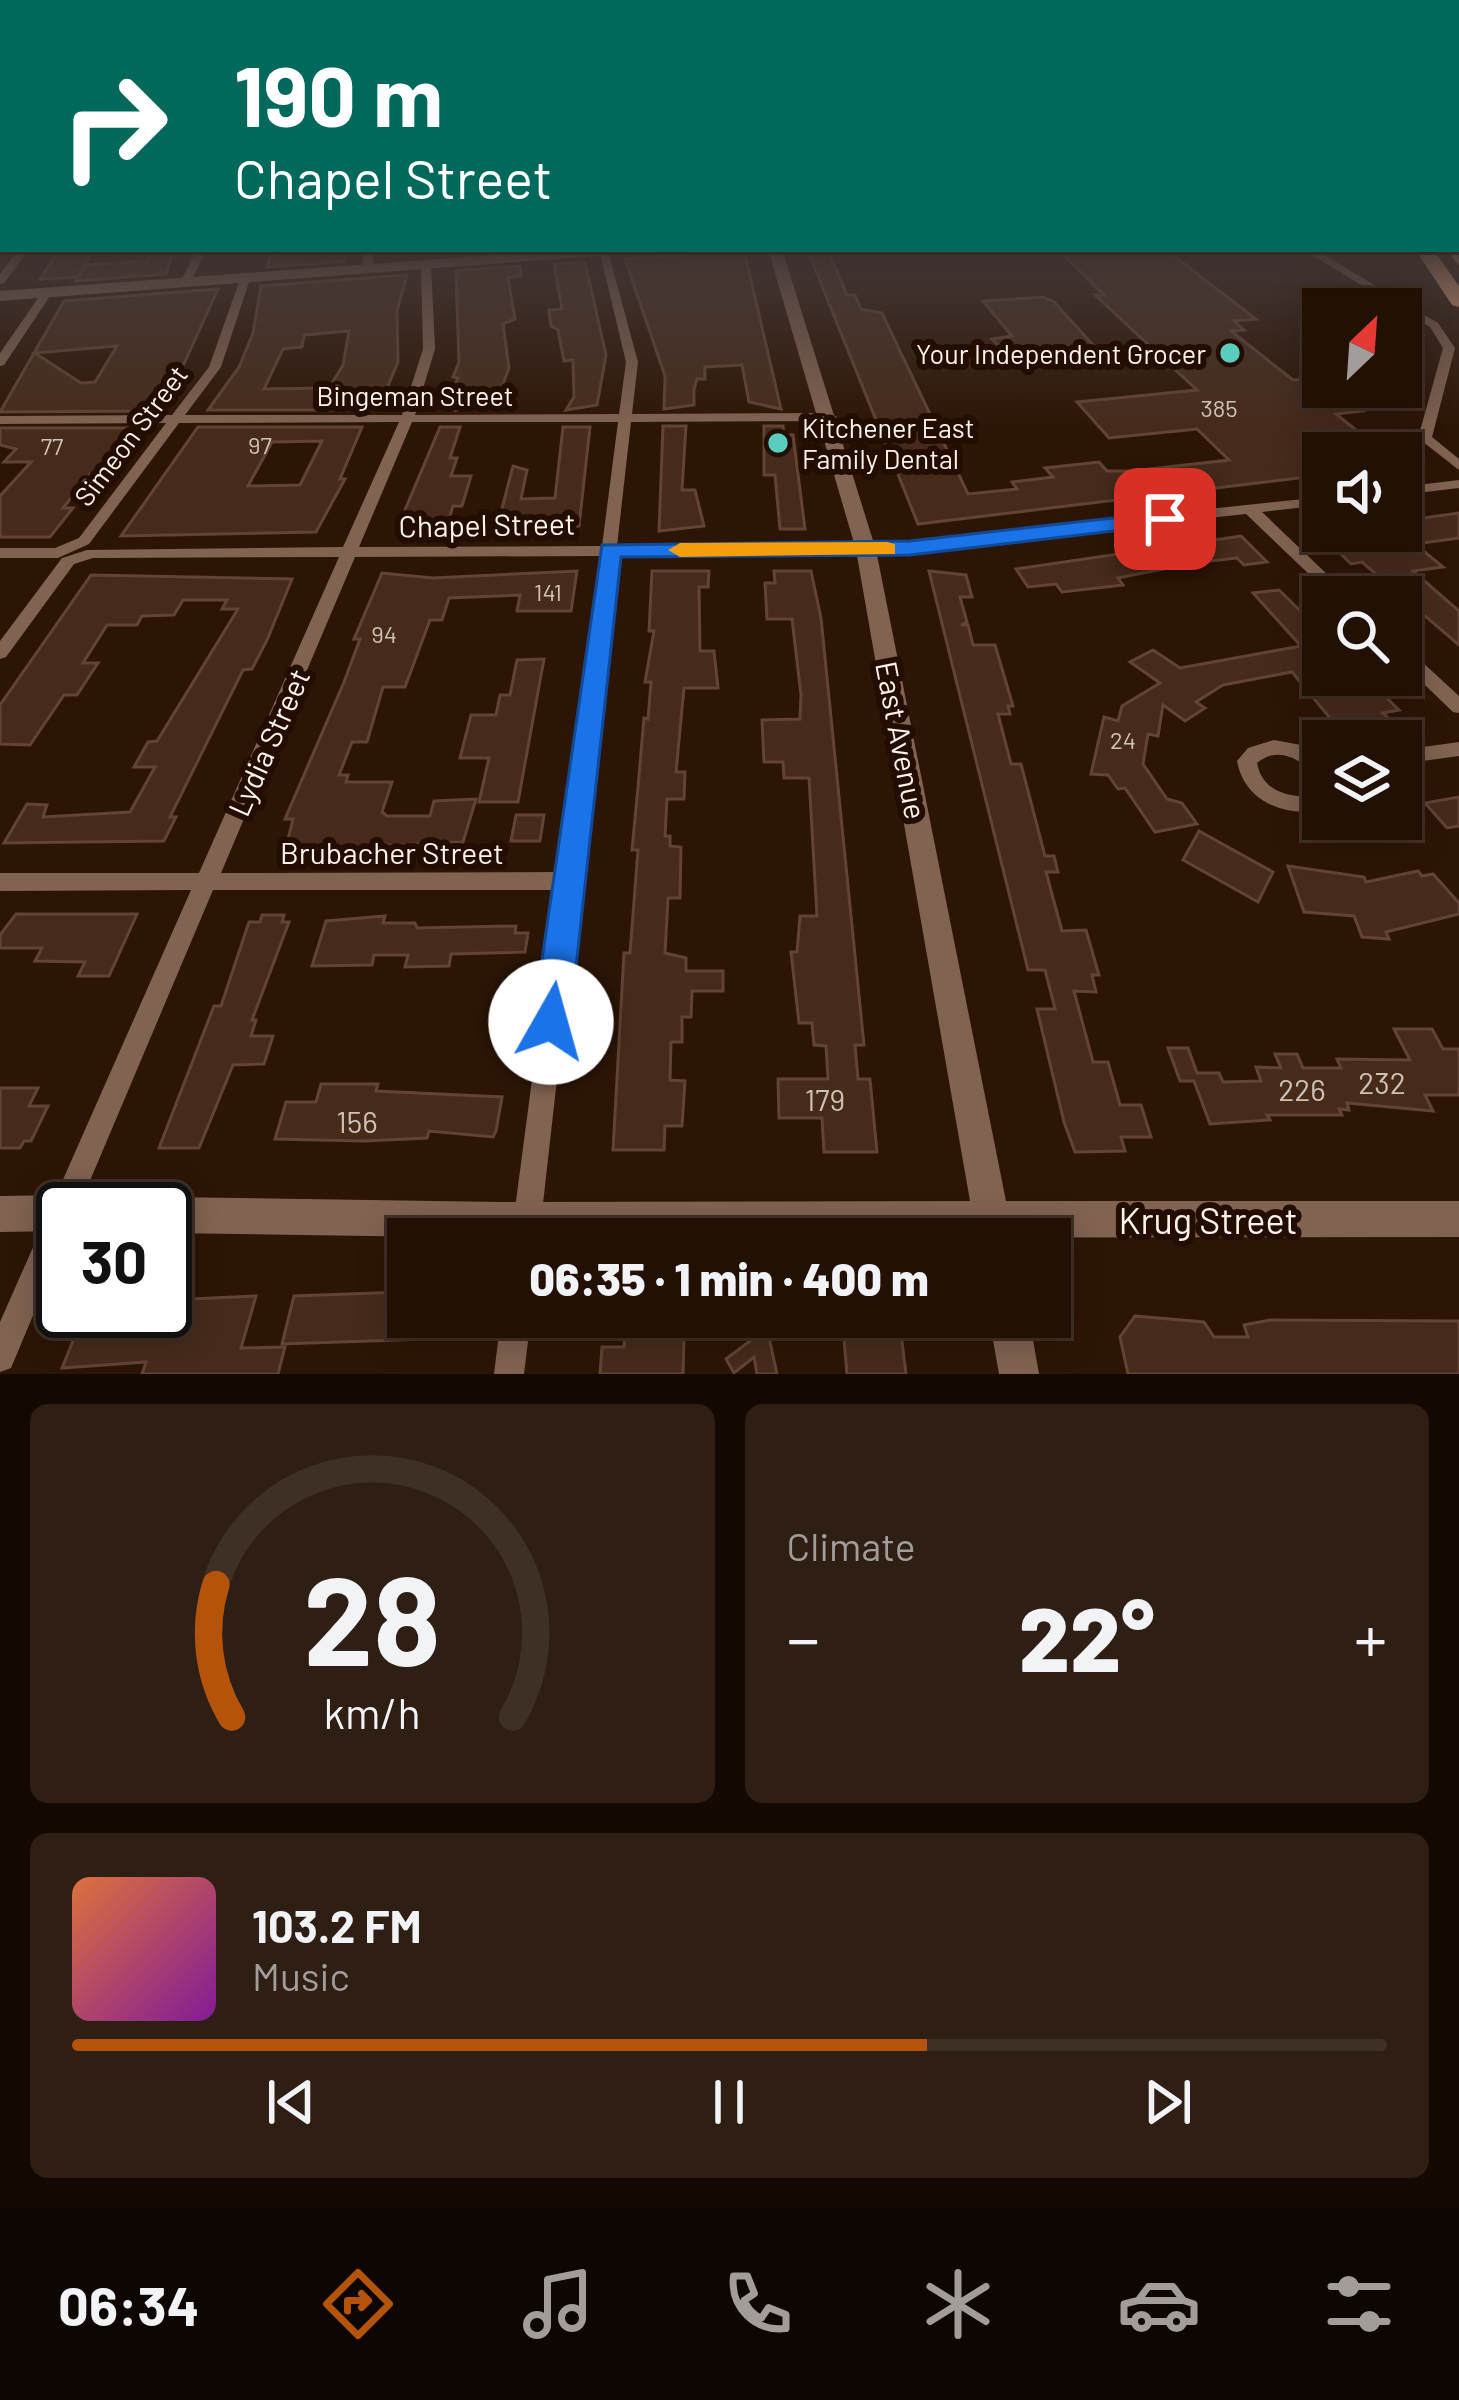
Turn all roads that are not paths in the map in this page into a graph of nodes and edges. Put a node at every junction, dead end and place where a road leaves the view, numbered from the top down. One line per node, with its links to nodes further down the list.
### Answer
1 (41, 300): 7 (street)
2 (237, 300): 10 (street, Simeon Street)
3 (427, 300): 11 (street, Lydia Street)
4 (616, 300): 8 (street)
5 (792, 300): 9 (street, East Avenue)
6 (1393, 300): 13 (street)
7 (0, 362)
8 (627, 417): 9 (street, Bingeman Street); 11 (street, Bingeman Street); 18 (street)
9 (830, 417): 19 (street, East Avenue)
10 (176, 419): 11 (street, Bingeman Street); 12 (street, Bingeman Street); 20 (street, Simeon Street)
11 (407, 419): 21 (street, Lydia Street)
12 (0, 420)
13 (1459, 466)
14 (1459, 484): 15 (street)
15 (1422, 488)
16 (1302, 503): 17 (street, Chapel Street)
17 (1250, 509): 19 (street, Chapel Street); 23 (street)
18 (610, 550): 19 (street, Chapel Street); 21 (street, Chapel Street); 31 (street)
19 (866, 550): 39 (street, East Avenue)
20 (76, 552): 21 (street, Chapel Street); 22 (street, Chapel Street); 24 (street, Simeon Street)
21 (350, 552): 32 (street, Lydia Street)
22 (0, 553)
23 (1321, 576)
24 (0, 652)
25 (1422, 672): 26 (street)
26 (1459, 706)
27 (1459, 749): 29 (street)
28 (1302, 754): 30 (street)
29 (1422, 754)
30 (1302, 807)
31 (568, 881): 32 (street, Brubacher Street); 38 (street)
32 (207, 882): 33 (street, Brubacher Street); 34 (street, Lydia Street)
33 (0, 883)
34 (76, 1182)
35 (36, 1212): 36 (street)
36 (0, 1214)
37 (192, 1216): 41 (street, Krug Street)
38 (527, 1218)
39 (991, 1218)
40 (1459, 1219): 42 (street, Krug Street)
41 (387, 1224)
42 (1071, 1227)
43 (36, 1274): 46 (street, Lydia Street)
44 (513, 1338): 47 (street)
45 (1013, 1338): 48 (street)
46 (0, 1357)
47 (509, 1374)
48 (1019, 1374)

